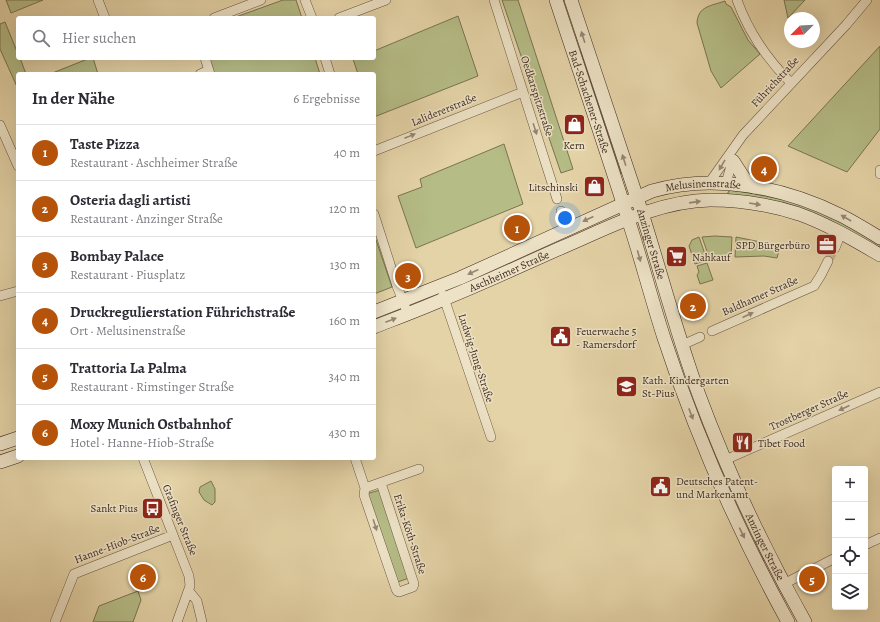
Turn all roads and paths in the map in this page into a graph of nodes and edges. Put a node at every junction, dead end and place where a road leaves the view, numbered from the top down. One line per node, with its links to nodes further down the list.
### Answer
1 (98, 0): 10 (street)
2 (261, 0): 11 (street)
3 (305, 0): 12 (street)
4 (386, 0): 13 (street)
5 (494, 0): 19 (street, Oedkarspitzstraße)
6 (556, 0): 33 (main road, Bad-Schachener-Straße)
7 (571, 0): 30 (main road, Bad-Schachener-Straße, one-way to 7)
8 (737, 0): 18 (street)
9 (867, 0): 18 (street, Führichstraße)
10 (104, 16)
11 (219, 16)
12 (311, 16)
13 (344, 16)
14 (206, 60): 16 (street)
15 (326, 60): 17 (street)
16 (210, 72)
17 (329, 72)
18 (791, 83): 22 (street, Führichstraße)
19 (523, 92): 23 (street, Lalidererstraße, one-way to 19); 31 (street, Oedkarspitzstraße, one-way to 31)
20 (0, 125): 21 (street)
21 (14, 147)
22 (734, 147): 24 (street); 27 (street, Führichstraße, one-way to 27)
23 (376, 150)
24 (733, 161): 28 (street); 29 (main road)
25 (880, 170): 26 (street)
26 (880, 174)
27 (709, 183): 28 (main road, Melusinenstraße); 30 (main road, Melusinenstraße)
28 (726, 183): 29 (main road, Melusinenstraße); 32 (main road)
29 (754, 187): 40 (main road, Melusinenstraße, one-way to 29)
30 (636, 198): 33 (main road, Aschheimer Straße); 35 (main road, Anzinger Straße)
31 (557, 199)
32 (716, 200): 35 (main road, Melusinenstraße, one-way to 32); 39 (main road, Melusinenstraße, one-way to 39)
33 (623, 203): 36 (main road, Anzinger Straße); 38 (main road, Aschheimer Straße, one-way to 38)
34 (561, 211): 38 (street)
35 (642, 213): 36 (main road, Aschheimer Straße); 54 (main road, Anzinger Straße)
36 (628, 219): 47 (main road, Aschheimer Straße); 78 (main road, Anzinger Straße, one-way to 78)
37 (376, 220): 48 (street)
38 (562, 232): 44 (main road, Aschheimer Straße, one-way to 44)
39 (841, 233): 41 (street); 42 (main road, Melusinenstraße)
40 (880, 238)
41 (835, 248)
42 (880, 255)
43 (828, 260): 52 (street, Baldhamer Straße, one-way to 43)
44 (440, 286): 47 (street, Ludwig-Jung-Straße); 48 (main road, Aschheimer Straße)
45 (16, 292): 46 (street)
46 (0, 296)
47 (444, 300): 50 (main road, Aschheimer Straße); 56 (street, Ludwig-Jung-Straße)
48 (403, 301): 49 (main road, Aschheimer Straße); 50 (street)
49 (376, 311)
50 (408, 314): 51 (main road, Aschheimer Straße, one-way to 50)
51 (376, 326)
52 (712, 331)
53 (700, 337): 54 (street)
54 (682, 345): 62 (main road, Anzinger Straße)
55 (880, 392): 62 (street, Trostberger Straße, one-way to 62)
56 (491, 437)
57 (16, 439): 58 (main road)
58 (0, 444)
59 (16, 457): 63 (main road)
60 (144, 460): 67 (street, Grafinger Straße)
61 (356, 460): 66 (street)
62 (725, 460): 73 (main road, Anzinger Straße)
63 (0, 462)
64 (419, 470): 65 (street)
65 (381, 483): 66 (street); 66 (street, Erika-Köth-Straße, one-way to 65)
66 (365, 488)
67 (173, 535): 74 (street, Grafinger Straße); 75 (street, Hanne-Hiob-Straße)
68 (880, 538): 69 (street)
69 (868, 544)
70 (832, 560): 71 (street)
71 (814, 569)
72 (801, 575): 73 (street)
73 (784, 584): 79 (main road, Anzinger Straße)
74 (189, 591): 76 (street, Grafinger Straße); 77 (street, Grafinger Straße)
75 (55, 622)
76 (177, 622)
77 (202, 622)
78 (788, 622)
79 (804, 622)

